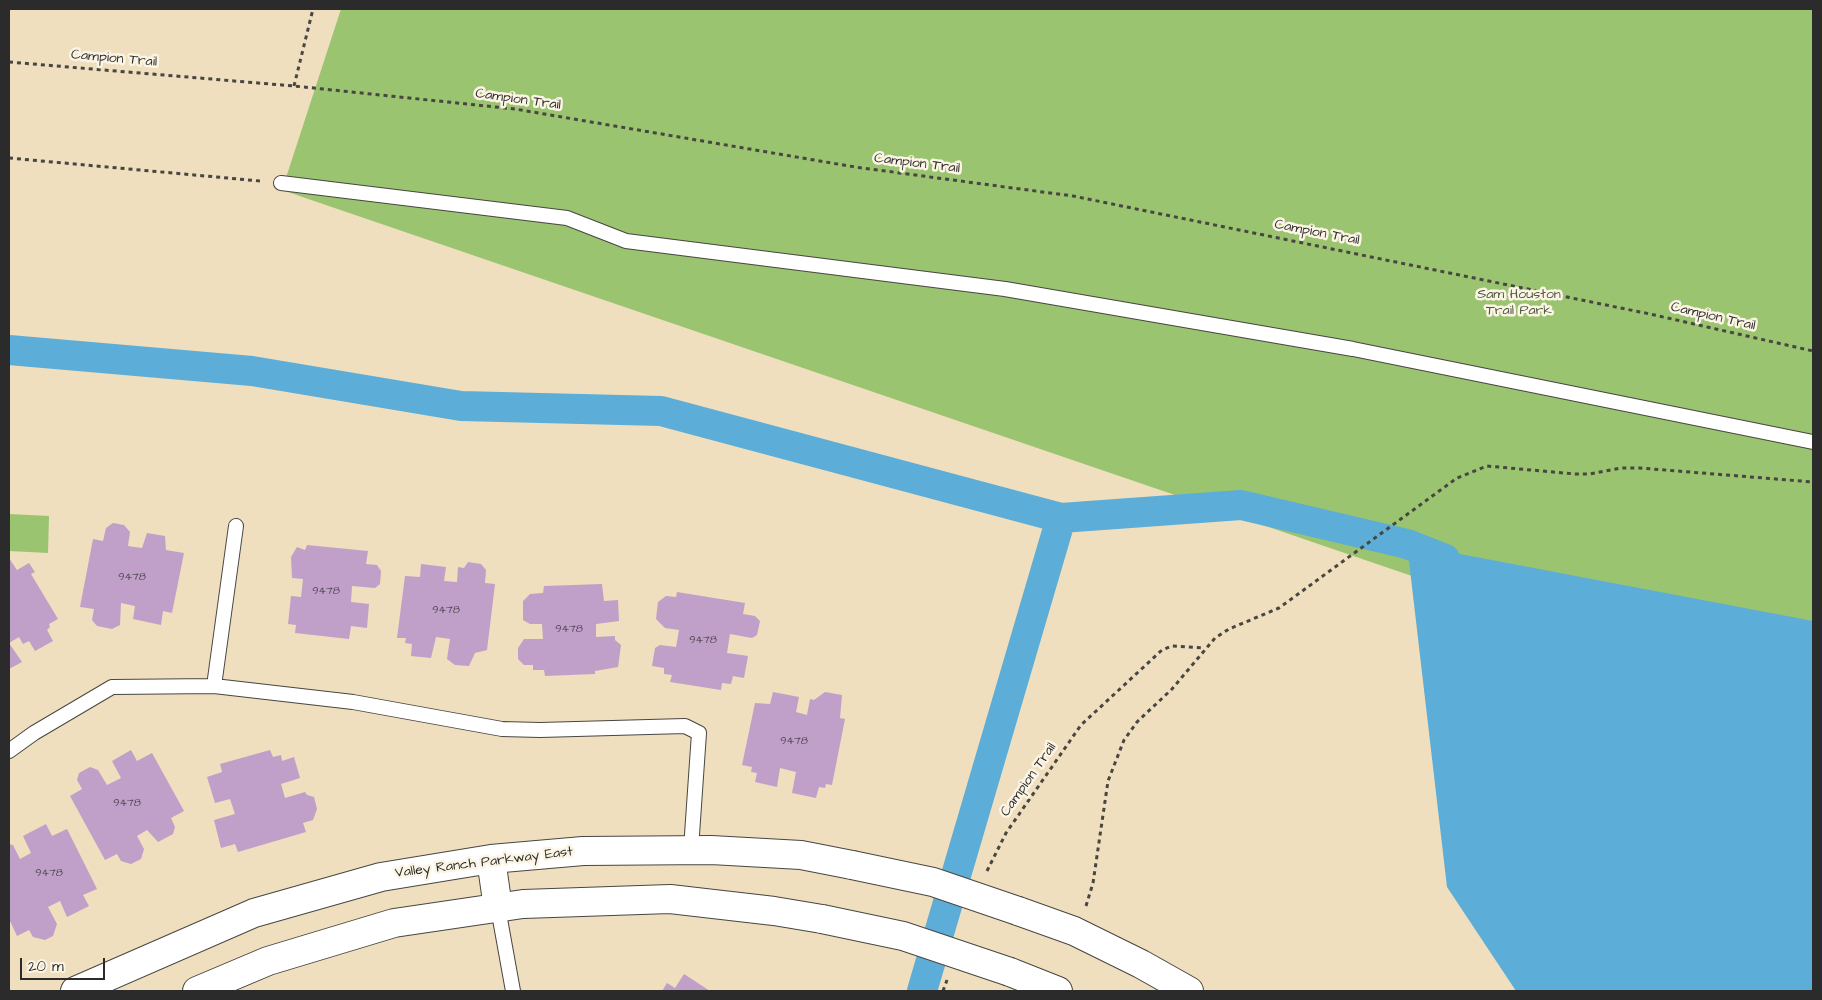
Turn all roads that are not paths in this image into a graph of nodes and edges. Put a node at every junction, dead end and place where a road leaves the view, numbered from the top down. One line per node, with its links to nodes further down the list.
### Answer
1 (281, 183): 2 (lane)
2 (1813, 442)
3 (236, 526): 4 (lane)
4 (214, 686): 5 (lane); 6 (lane)
5 (9, 751)
6 (691, 849): 7 (main road, Valley Ranch Parkway East); 13 (main road, Valley Ranch Parkway East, bridge)
7 (491, 859): 8 (main road); 9 (main road, Valley Ranch Parkway East)
8 (498, 908): 10 (main road); 11 (lane); 12 (main road, bridge)
9 (75, 991)
10 (197, 991)
11 (513, 991)
12 (1058, 991)
13 (1189, 991)

